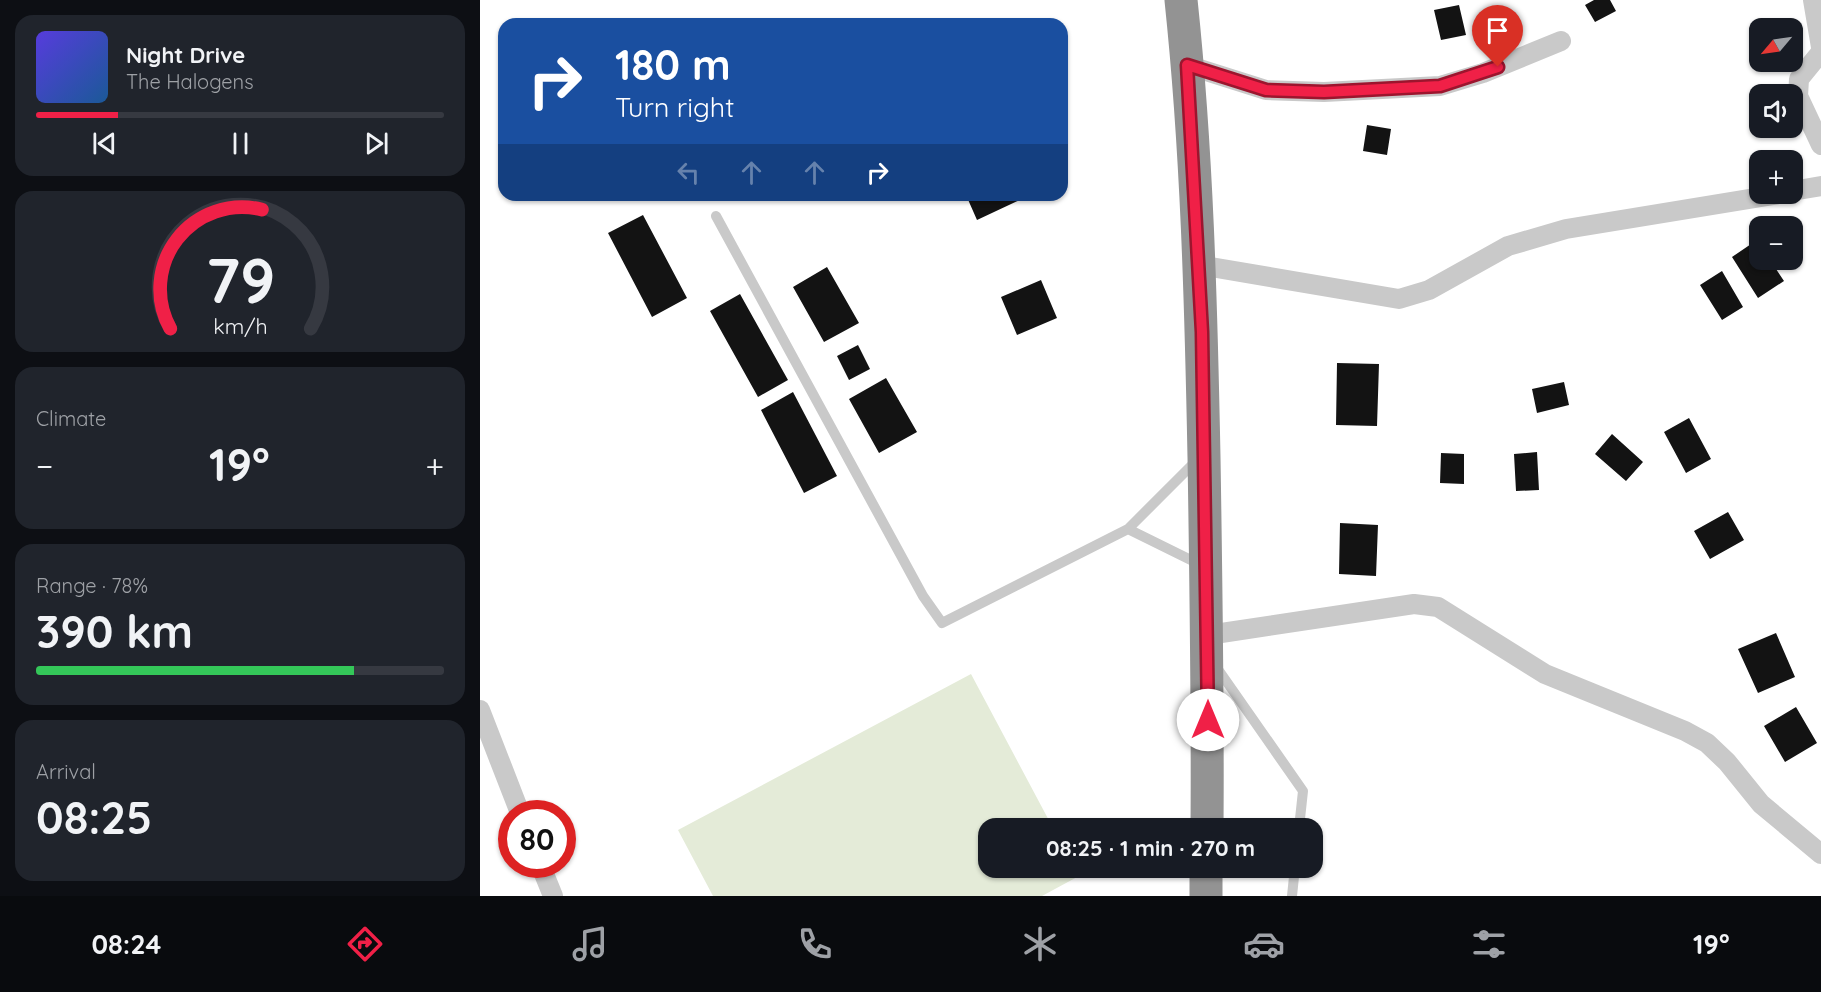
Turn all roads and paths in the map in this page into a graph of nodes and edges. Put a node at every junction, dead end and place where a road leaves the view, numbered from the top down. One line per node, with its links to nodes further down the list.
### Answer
1 (1180, 0): 6 (highway)
2 (1813, 0): 4 (street)
3 (1562, 41): 6 (street)
4 (1821, 47)
5 (1821, 52): 7 (street)
6 (1187, 65): 12 (highway)
7 (1821, 145)
8 (1821, 186): 9 (street)
9 (1803, 189)
10 (1749, 199): 12 (street)
11 (716, 216): 14 (lane)
12 (1199, 265): 13 (highway)
13 (1204, 454): 14 (lane); 15 (highway)
14 (1128, 529): 15 (lane)
15 (1206, 568): 16 (highway)
16 (1208, 645): 19 (highway); 20 (lane); 21 (street)
17 (480, 710): 18 (street)
18 (515, 800)
19 (1207, 818)
20 (1300, 818)
21 (1821, 854)
22 (546, 878): 25 (street)
23 (1206, 878): 26 (highway)
24 (1294, 878): 27 (lane)
25 (553, 896)
26 (1206, 896)
27 (1292, 896)

